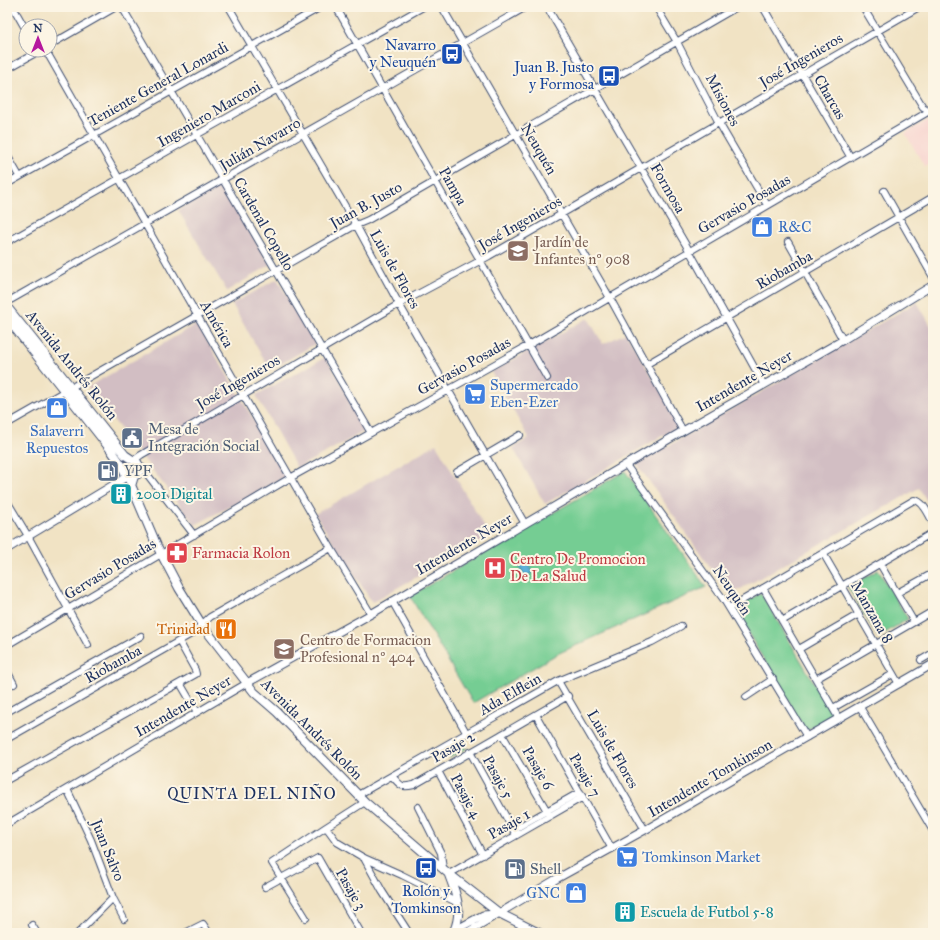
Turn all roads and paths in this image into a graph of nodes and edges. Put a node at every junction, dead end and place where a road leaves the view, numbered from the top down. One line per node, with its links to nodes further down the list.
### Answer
1 (13, 7): 16 (street)
2 (116, 7): 18 (street)
3 (122, 7): 30 (street, Cardenal Copello)
4 (229, 7): 22 (street, Luis de Flores)
5 (321, 7): 22 (street, Teniente General Lonardi)
6 (336, 7): 21 (street, Pampa)
7 (423, 7): 21 (street, Ingeniero Marconi)
8 (442, 7): 20 (street, Neuquén)
9 (526, 7): 20 (street, Julián Navarro)
10 (547, 7): 28 (street, Formosa)
11 (656, 7): 19 (street, Misiones)
12 (737, 7): 19 (street, Juan B. Justo)
13 (763, 7): 26 (street, Charcas)
14 (863, 7): 17 (street)
15 (919, 7): 17 (street, José Ingenieros)
16 (19, 18)
17 (877, 31): 26 (street, José Ingenieros); 31 (street)
18 (58, 40)
19 (677, 42): 28 (street, Juan B. Justo); 32 (street, Misiones)
20 (463, 43): 27 (street, Julián Navarro); 36 (street, Neuquén)
21 (357, 44): 27 (street, Pampa); 29 (street, Ingeniero Marconi)
22 (252, 47): 29 (street, Luis de Flores); 30 (street, Teniente General Lonardi)
23 (27, 58): 25 (street)
24 (50, 58): 33 (street, América)
25 (7, 69)
26 (802, 74): 32 (street, José Ingenieros); 38 (street, Charcas)
27 (382, 89): 35 (street, Julián Navarro); 43 (street, Pampa)
28 (595, 89): 36 (street, Juan B. Justo); 39 (street, Formosa)
29 (276, 90): 34 (street, Ingeniero Marconi); 35 (street, Luis de Flores)
30 (171, 92): 33 (street, Teniente General Lonardi); 34 (street, Cardenal Copello)
31 (932, 111): 38 (street, Gervasio Posadas)
32 (719, 123): 39 (street, José Ingenieros); 47 (street, Misiones)
33 (94, 134): 40 (street, Teniente General Lonardi); 41 (street, América)
34 (197, 135): 41 (street, Ingeniero Marconi); 42 (street, Cardenal Copello)
35 (302, 135): 42 (street, Julián Navarro); 51 (street, Luis de Flores)
36 (516, 135): 43 (street, Juan B. Justo); 48 (street, Neuquén)
37 (7, 155): 40 (street)
38 (851, 158): 47 (street, Gervasio Posadas)
39 (641, 168): 48 (street, José Ingenieros); 54 (street, Formosa)
40 (19, 176): 44 (street, Teniente General Lonardi)
41 (119, 179): 50 (street, América); 52 (street, Ingeniero Marconi)
42 (223, 180): 50 (street, Julián Navarro); 56 (street, Cardenal Copello)
43 (435, 181): 51 (street, Juan B. Justo); 55 (street, Pampa)
44 (7, 184)
45 (884, 191): 49 (street)
46 (933, 197): 49 (street, Riobamba)
47 (767, 205): 54 (street, Gervasio Posadas)
48 (561, 214): 55 (street, José Ingenieros); 60 (street, Neuquén)
49 (899, 218): 57 (street, Riobamba); 58 (street)
50 (145, 224): 61 (street, Julián Navarro); 64 (street, América)
51 (356, 225): 56 (street, Juan B. Justo); 62 (street, Luis de Flores)
52 (7, 242)
53 (788, 242): 57 (street)
54 (690, 252): 60 (street, Gervasio Posadas); 66 (street, Formosa)
55 (480, 261): 62 (street, José Ingenieros); 68 (street, Pampa)
56 (276, 271): 64 (street, Juan B. Justo); 69 (street, Cardenal Copello)
57 (805, 273): 66 (street, Riobamba); 67 (street)
58 (933, 278)
59 (933, 285): 67 (street, Intendente Neyer)
60 (610, 298): 68 (street, Gervasio Posadas); 70 (street, Neuquén)
61 (7, 302)
62 (399, 304): 69 (street, José Ingenieros); 73 (street, Luis de Flores)
63 (7, 307): 74 (main road, Avenida Andrés Rolón)
64 (197, 315): 74 (street, Juan B. Justo); 75 (street, América)
65 (7, 318): 74 (main road, Avenida Andrés Rolón)
66 (726, 319): 70 (street, Riobamba); 72 (street, Formosa)
67 (843, 340): 72 (street, Intendente Neyer)
68 (529, 345): 71 (street, Pampa); 73 (street, Gervasio Posadas)
69 (322, 349): 75 (street, José Ingenieros); 78 (street, Cardenal Copello)
70 (647, 364): 77 (street, Neuquén)
71 (547, 378)
72 (764, 385): 77 (street, Intendente Neyer)
73 (448, 389): 78 (street, Gervasio Posadas); 80 (street, Luis de Flores)
74 (69, 390): 76 (street, Juan B. Justo); 81 (main road, Avenida Andrés Rolón); 83 (main road, Avenida Andrés Rolón)
75 (244, 394): 81 (street, José Ingenieros); 86 (street, América)
76 (7, 424)
77 (683, 431): 82 (street, Intendente Neyer)
78 (371, 433): 86 (street, Gervasio Posadas)
79 (520, 435): 80 (street)
80 (486, 455): 84 (street); 89 (street, Luis de Flores)
81 (135, 462): 83 (main road); 85 (main road, Avenida Andrés Rolón); 91 (street)
82 (626, 465): 89 (street, Intendente Neyer); 103 (street, Neuquén)
83 (123, 467): 85 (main road, Avenida Andrés Rolón)
84 (457, 472)
85 (130, 476): 92 (street); 96 (main road, Avenida Andrés Rolón)
86 (291, 478): 91 (street, Gervasio Posadas); 93 (street, América)
87 (7, 501): 92 (street)
88 (933, 522): 95 (street)
89 (525, 524): 102 (street, Intendente Neyer)
90 (933, 530): 97 (street)
91 (194, 535): 96 (street, Gervasio Posadas)
92 (28, 536): 94 (street); 104 (street)
93 (331, 548): 106 (street, América); 110 (street, Riobamba)
94 (7, 549)
95 (823, 553): 99 (street, Manzana 8); 100 (street)
96 (161, 554): 104 (street, Gervasio Posadas); 110 (main road, Avenida Andrés Rolón)
97 (880, 564): 99 (street); 101 (street)
98 (933, 573): 101 (street)
99 (842, 586): 107 (street, Manzana 8); 108 (street)
100 (763, 588): 103 (street); 108 (street)
101 (897, 593): 109 (street)
102 (392, 602): 106 (street, Intendente Neyer); 138 (street)
103 (729, 608): 123 (street, Neuquén)
104 (67, 610): 115 (street, Gervasio Posadas); 116 (street)
105 (933, 611): 109 (street)
106 (371, 614): 126 (street, Intendente Neyer)
107 (859, 614): 114 (street, Manzana 8); 117 (street)
108 (782, 621): 117 (street)
109 (914, 622): 114 (street)
110 (202, 625): 113 (street, Riobamba); 126 (main road, Avenida Andrés Rolón)
111 (681, 626): 125 (street, Ada Elflein)
112 (141, 636): 134 (street)
113 (179, 641): 128 (street); 141 (street, Riobamba)
114 (876, 644): 122 (street, Manzana 8); 124 (street)
115 (7, 645)
116 (88, 645)
117 (799, 649): 124 (street)
118 (933, 653): 119 (street)
119 (921, 660)
120 (933, 664): 129 (street, Intendente Tomkinson)
121 (7, 671): 127 (street)
122 (893, 674): 129 (street, Manzana 8); 133 (street)
123 (773, 679): 131 (street); 140 (street, Neuquén)
124 (816, 679): 133 (street)
125 (558, 681): 130 (street, Luis de Flores); 138 (street, Ada Elflein)
126 (247, 683): 135 (street, Intendente Neyer); 148 (main road, Avenida Andrés Rolón)
127 (14, 684)
128 (180, 684): 135 (street); 145 (street)
129 (899, 684): 132 (street, Intendente Tomkinson)
130 (568, 696): 136 (street, Pasaje 2); 154 (street, Luis de Flores)
131 (746, 697)
132 (860, 707): 137 (street, Intendente Tomkinson); 155 (street)
133 (833, 708): 137 (street)
134 (7, 712)
135 (197, 712): 146 (street, Intendente Neyer)
136 (536, 715): 139 (street, Pasaje 2); 147 (street, Pasaje 7)
137 (839, 719): 140 (street, Intendente Tomkinson)
138 (467, 734): 144 (street, Ada Elflein)
139 (502, 734): 142 (street, Pasaje 2); 151 (street, Pasaje 6)
140 (807, 737): 154 (street, Intendente Tomkinson)
141 (7, 739)
142 (470, 752): 143 (street, Pasaje 2); 156 (street, Pasaje 5)
143 (438, 771): 144 (street, Pasaje 2); 158 (street, Pasaje 4)
144 (392, 776): 148 (street, Ada Elflein)
145 (7, 780)
146 (67, 789): 152 (street, Intendente Neyer); 163 (street, Juan Salvo)
147 (581, 794): 151 (street, Pasaje 1); 157 (street, Pasaje 7)
148 (358, 795): 149 (main road, Avenida Andrés Rolón)
149 (365, 802): 153 (street); 160 (main road, Avenida Andrés Rolón)
150 (418, 807): 160 (street)
151 (549, 813): 156 (street, Pasaje 1)
152 (7, 824)
153 (326, 827): 159 (street); 161 (street)
154 (645, 830): 157 (street, Intendente Tomkinson)
155 (933, 831)
156 (514, 832): 158 (street, Pasaje 1)
157 (612, 849): 165 (street, Intendente Tomkinson)
158 (483, 854): 160 (street, Pasaje 1)
159 (364, 858): 164 (street); 175 (street)
160 (446, 871): 164 (main road); 165 (main road, Avenida Andrés Rolón)
161 (282, 878): 162 (street); 166 (street); 174 (street, Pasaje 3)
162 (265, 887)
163 (113, 898): 167 (street); 171 (street, Juan Salvo)
164 (458, 903): 169 (main road)
165 (499, 913): 169 (street, Intendente Tomkinson); 176 (street, Intendente Tomkinson); 177 (main road, Avenida Andrés Rolón)
166 (306, 918)
167 (124, 919)
168 (32, 925): 170 (street)
169 (452, 932)
170 (37, 933)
171 (78, 933)
172 (186, 933): 173 (street)
173 (209, 933)
174 (361, 933)
175 (409, 933)
176 (466, 933)
177 (539, 933)

